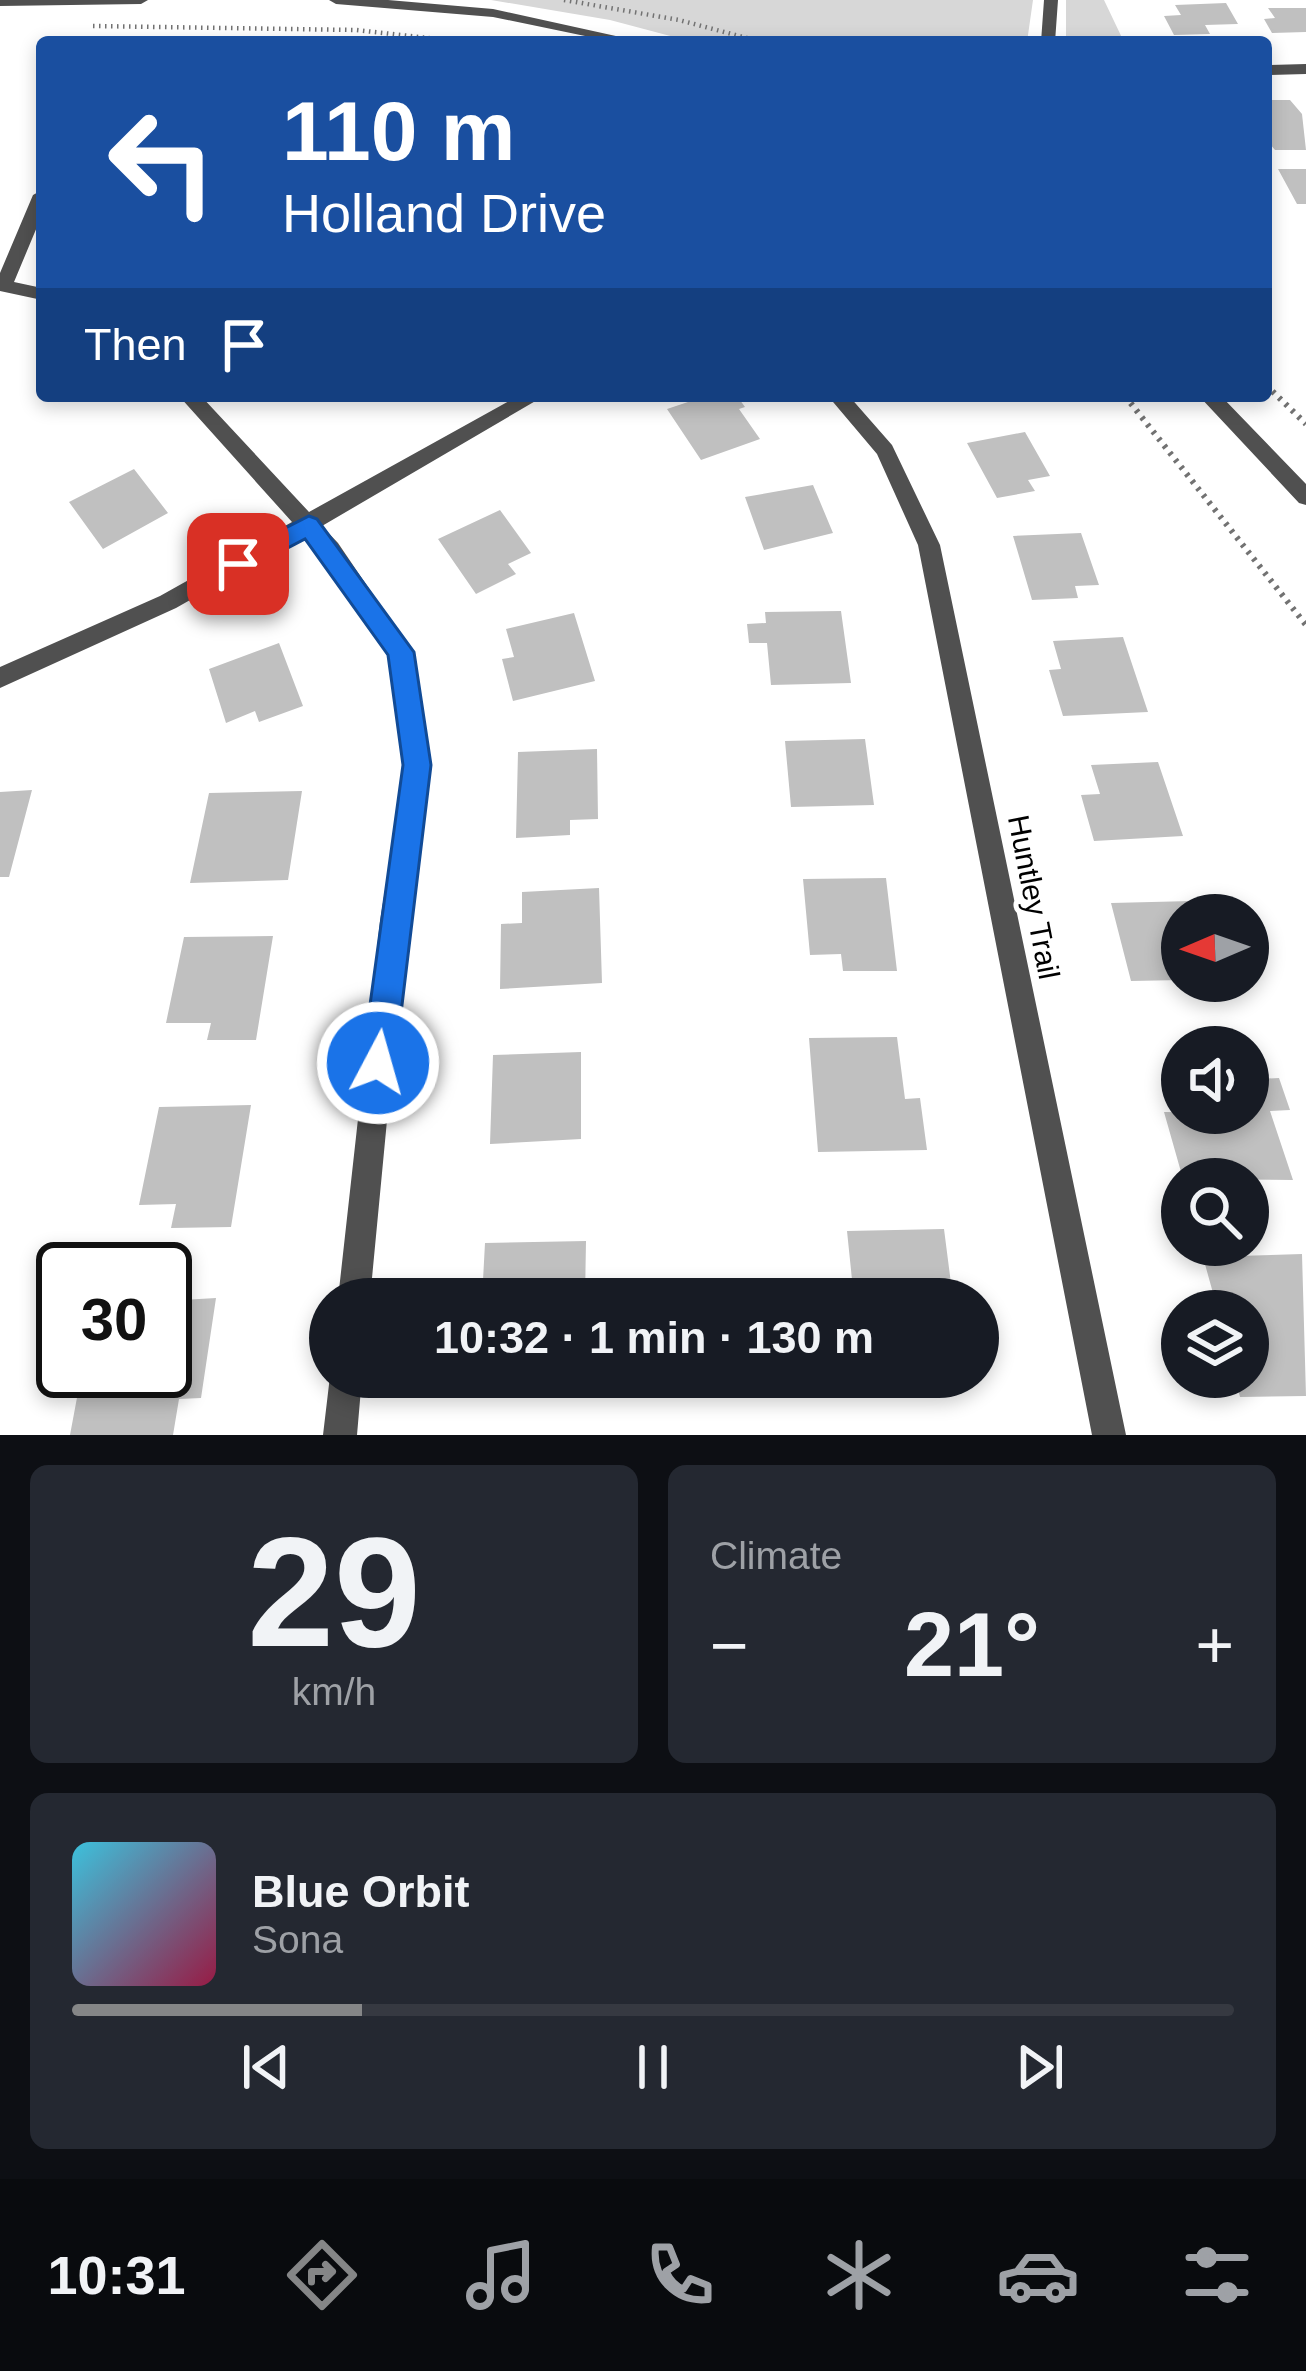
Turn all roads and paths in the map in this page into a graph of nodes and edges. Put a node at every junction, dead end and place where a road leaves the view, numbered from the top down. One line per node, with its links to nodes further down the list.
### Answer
1 (141, 0): 5 (street)
2 (336, 0): 8 (street)
3 (564, 0): 9 (path)
4 (1051, 0): 10 (street)
5 (0, 2)
6 (75, 23): 7 (path)
7 (410, 36)
8 (606, 36)
9 (740, 36)
10 (1048, 36)
11 (1306, 69): 12 (street)
12 (1272, 70)
13 (36, 208): 14 (street)
14 (2, 285): 15 (street)
15 (36, 293)
16 (1272, 391): 22 (path)
17 (195, 402): 24 (street)
18 (524, 402): 24 (street)
19 (843, 402): 30 (street, Huntley Trail)
20 (1130, 402): 25 (path)
21 (1215, 402): 23 (street)
22 (1306, 424)
23 (1306, 497)
24 (309, 525): 26 (street); 27 (street)
25 (1306, 625)
26 (0, 678)
27 (356, 1278)
28 (344, 1398): 29 (street)
29 (340, 1435)
30 (1109, 1435)

